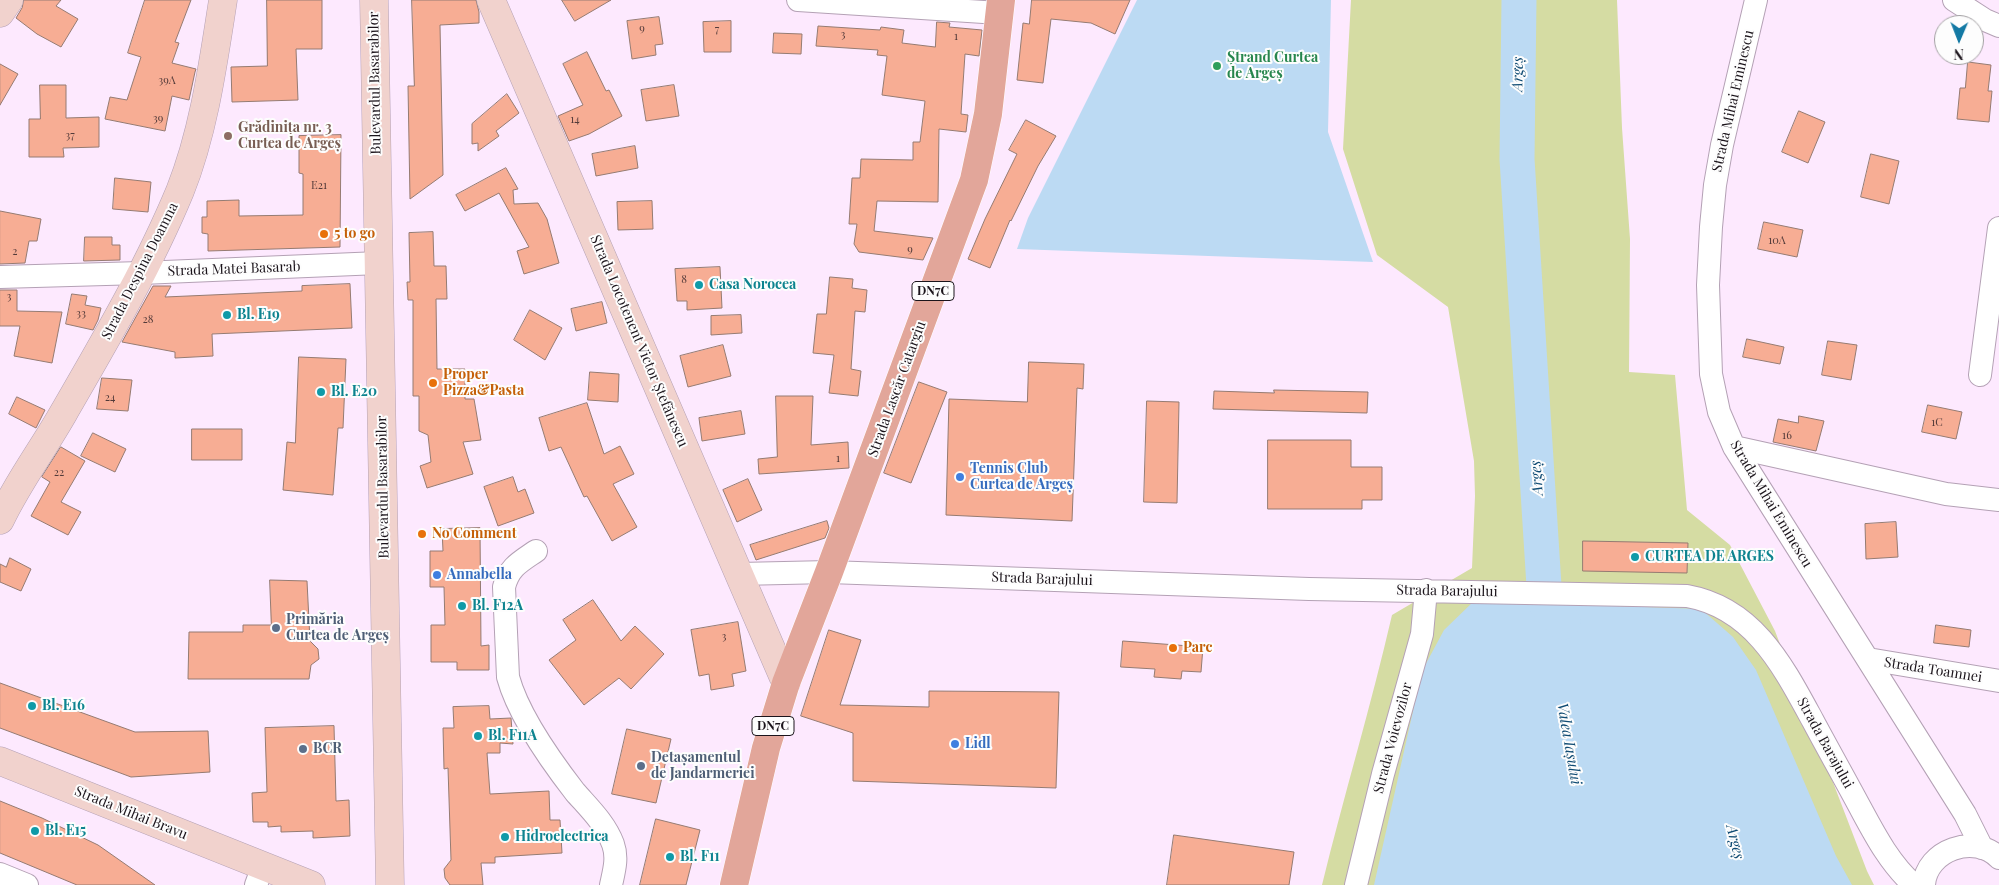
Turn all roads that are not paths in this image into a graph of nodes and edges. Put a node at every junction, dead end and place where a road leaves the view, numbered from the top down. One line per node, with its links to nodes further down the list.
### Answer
1 (9, 0): 9 (main road)
2 (223, 0): 13 (main road, Strada Despina Doamna)
3 (374, 0): 12 (main road, Bulevardul Basarabilor)
4 (491, 0): 21 (main road, Strada Locotenent Victor Ștefănescu)
5 (798, 0): 8 (street)
6 (1756, 0): 16 (street, Strada Mihai Eminescu)
7 (1954, 0): 10 (street)
8 (1000, 7): 20 (main road, Strada Lascăr Catargiu / DN7C)
9 (0, 12)
10 (1999, 26)
11 (1999, 228): 15 (street)
12 (379, 263): 13 (street, Strada Matei Basarab); 32 (main road, Bulevardul Basarabilor)
13 (142, 273): 14 (street, Strada Matei Basarab); 18 (main road, Strada Despina Doamna)
14 (0, 276)
15 (1980, 375)
16 (1734, 447): 17 (street); 23 (street, Strada Mihai Eminescu)
17 (1999, 500)
18 (0, 520)
19 (536, 551): 33 (street)
20 (829, 572): 21 (street, Strada Barajului); 22 (street, Strada Barajului); 25 (main road, DN7C)
21 (739, 574): 25 (main road, Strada Locotenent Victor Ștefănescu)
22 (1426, 590): 35 (street, Strada Voievozilor); 36 (street, Strada Barajului)
23 (1868, 659): 24 (street, Strada Toamnei); 27 (street, Strada Mihai Eminescu)
24 (1999, 681)
25 (786, 683): 34 (main road, DN7C)
26 (0, 761): 29 (main road, Strada Mihai Bravu)
27 (1990, 853): 37 (street)
28 (0, 874): 30 (street)
29 (259, 875): 31 (main road, Strada Mihai Bravu)
30 (27, 885)
31 (311, 885)
32 (390, 885)
33 (611, 885)
34 (734, 885)
35 (1356, 885)
36 (1914, 885)
37 (1924, 885)

